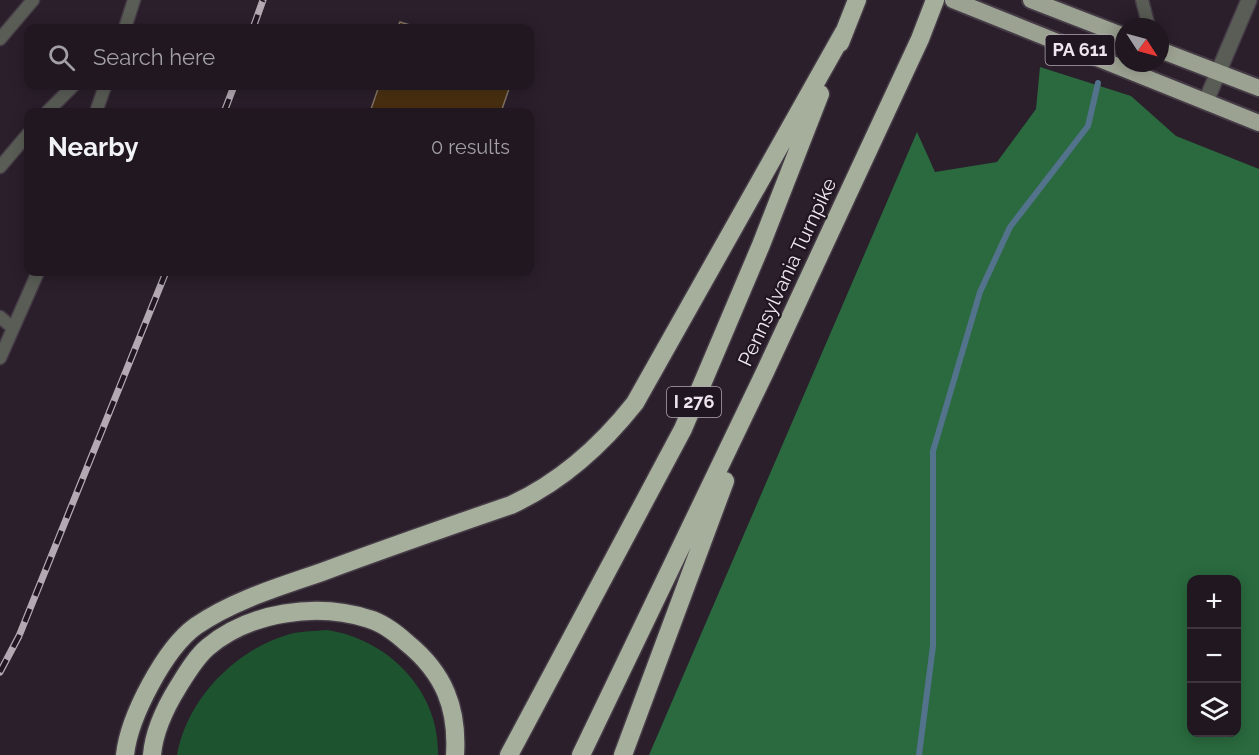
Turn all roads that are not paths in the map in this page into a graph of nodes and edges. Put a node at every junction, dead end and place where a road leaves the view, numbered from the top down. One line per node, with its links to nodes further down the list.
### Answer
1 (33, 0): 13 (lane)
2 (134, 0): 10 (lane)
3 (856, 0): 11 (highway, Pennsylvania Turnpike / I 276)
4 (935, 0): 29 (highway, Pennsylvania Turnpike / I 276)
5 (953, 0): 19 (highway, PA 611)
6 (1142, 0): 9 (lane)
7 (1250, 0): 15 (street)
8 (1041, 2): 12 (highway, PA 611)
9 (1147, 18)
10 (125, 24)
11 (844, 32): 30 (highway); 33 (highway, Pennsylvania Turnpike / I 276)
12 (1115, 32)
13 (0, 39)
14 (1169, 54): 15 (highway)
15 (1218, 73): 16 (highway); 19 (street)
16 (1259, 88)
17 (69, 90): 20 (lane)
18 (104, 90): 21 (lane)
19 (1206, 101): 22 (highway, PA 611)
20 (51, 108)
21 (97, 108)
22 (1259, 123)
23 (24, 139): 24 (lane)
24 (0, 167)
25 (36, 276): 27 (lane)
26 (0, 317): 27 (lane)
27 (13, 328): 28 (lane)
28 (0, 358)
29 (765, 372): 34 (highway, Pennsylvania Turnpike / I 276); 35 (highway)
30 (125, 755)
31 (152, 755): 32 (highway)
32 (455, 755)
33 (509, 755)
34 (581, 755)
35 (623, 755)

